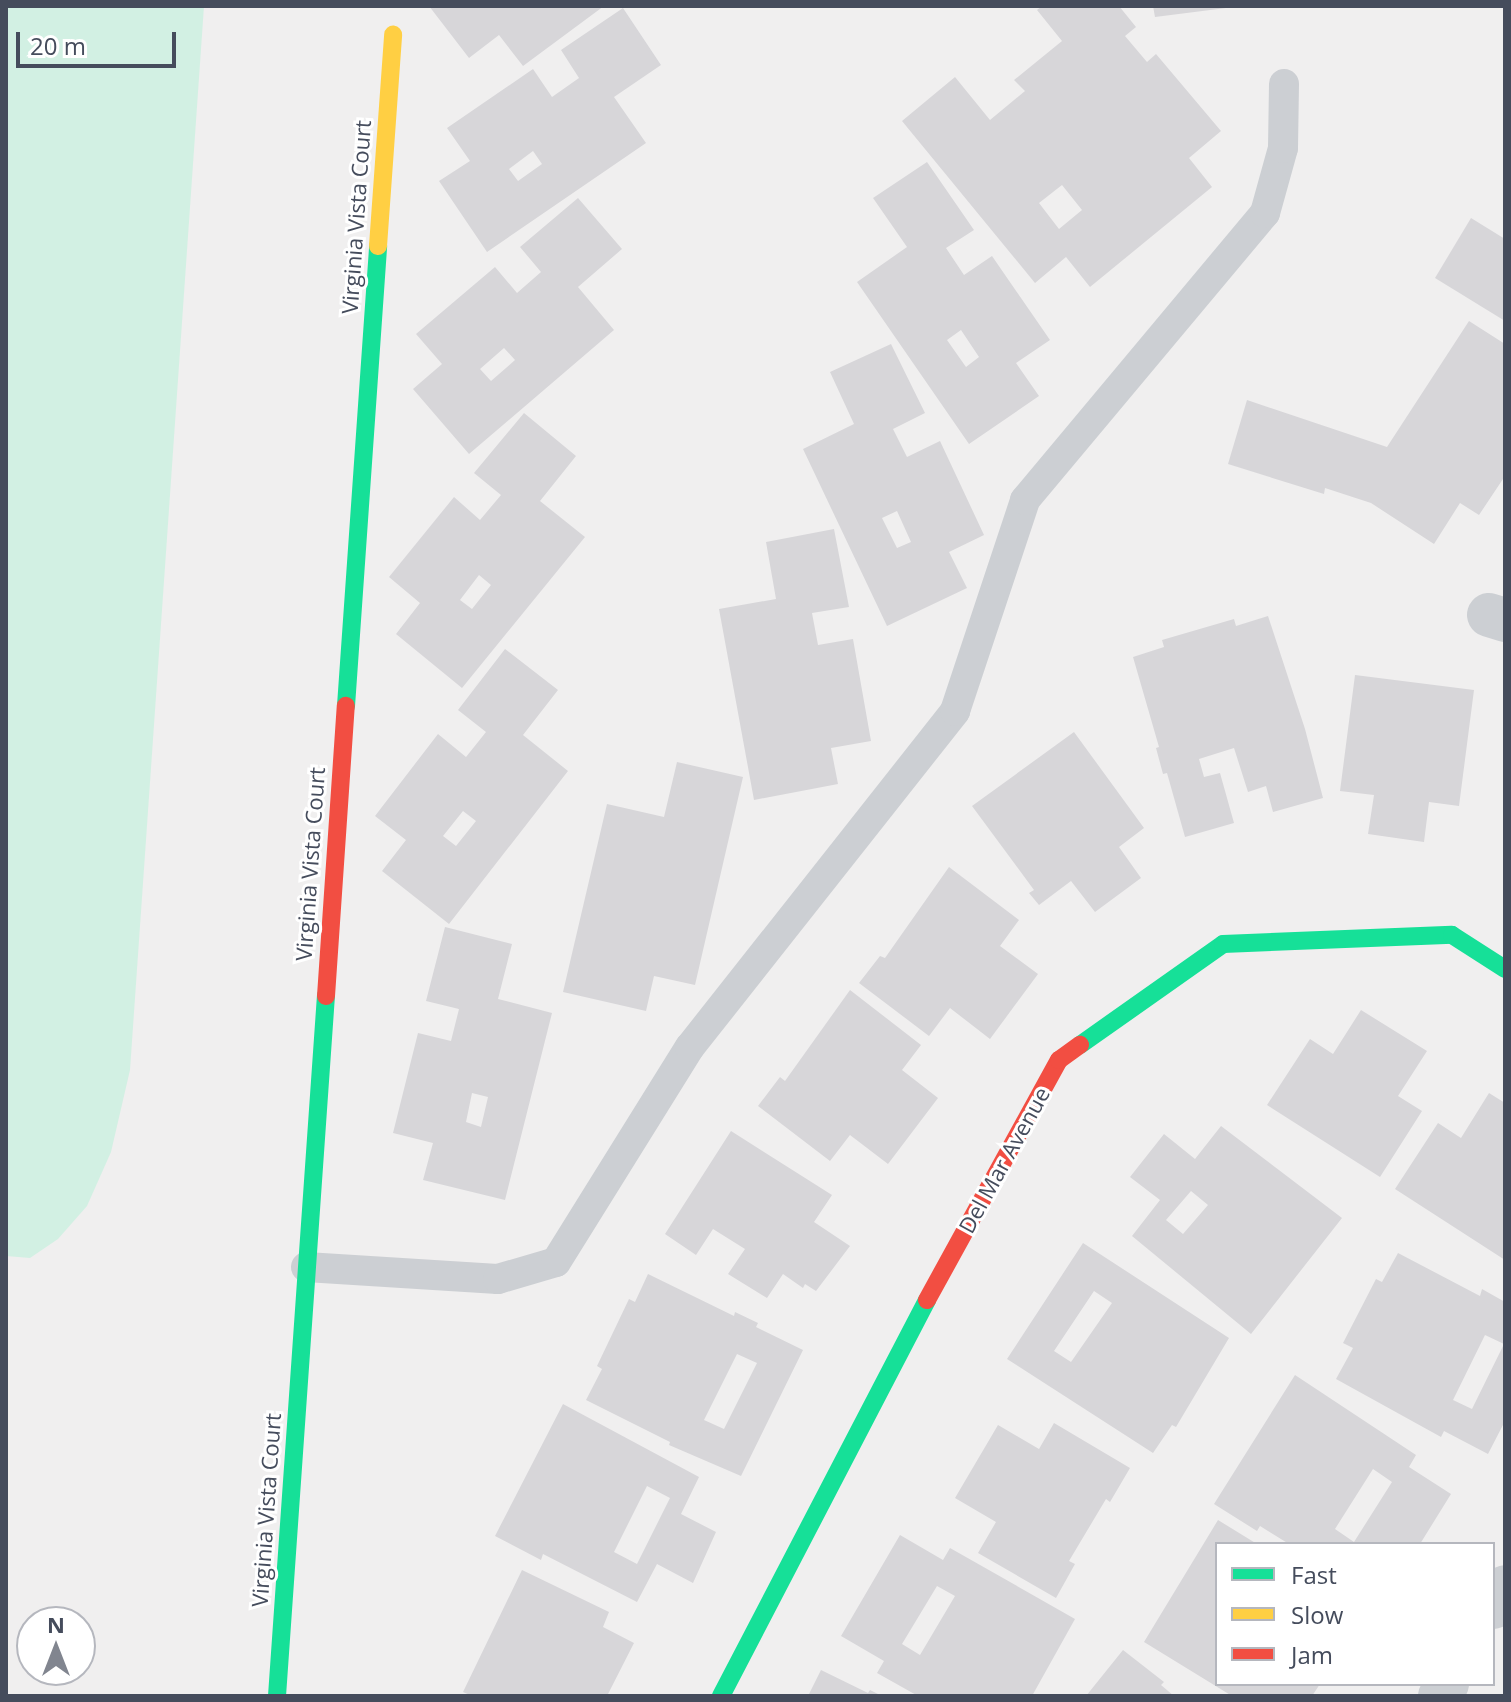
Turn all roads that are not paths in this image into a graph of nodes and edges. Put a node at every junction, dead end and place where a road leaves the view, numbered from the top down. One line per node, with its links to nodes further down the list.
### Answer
1 (393, 35): 4 (street, Virginia Vista Court)
2 (1284, 84): 4 (lane)
3 (1505, 969): 6 (street, Del Mar Avenue)
4 (306, 1267): 5 (street, Virginia Vista Court)
5 (277, 1696)
6 (721, 1696)

